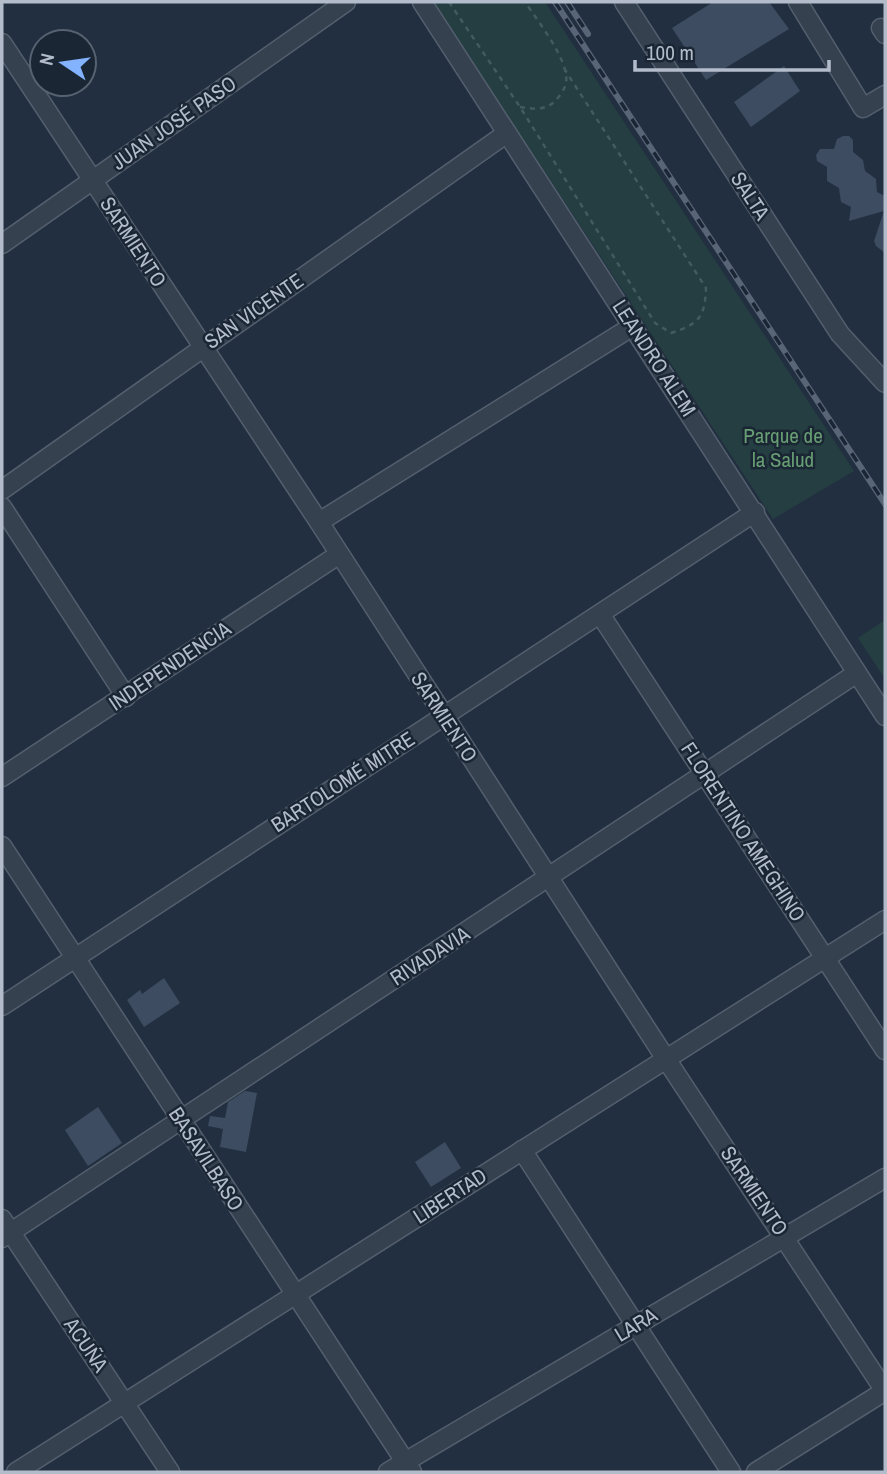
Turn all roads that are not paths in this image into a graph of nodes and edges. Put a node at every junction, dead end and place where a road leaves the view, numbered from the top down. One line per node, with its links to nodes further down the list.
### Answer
1 (346, 2): 8 (street, JUAN JOSÉ PASO)
2 (422, 2): 7 (street, LEANDRO ALEM)
3 (624, 2): 12 (street, SALTA)
4 (798, 2): 6 (street)
5 (2, 43): 8 (street, SARMIENTO)
6 (885, 95)
7 (507, 133): 10 (street, LEANDRO ALEM); 11 (street, SAN VICENTE)
8 (92, 180): 9 (street, JUAN JOSÉ PASO); 11 (street, SARMIENTO)
9 (2, 244)
10 (633, 326): 15 (street, LEANDRO ALEM); 16 (street)
11 (202, 348): 13 (street, SAN VICENTE); 16 (street, SARMIENTO)
12 (885, 383)
13 (2, 490)
14 (2, 507): 20 (street)
15 (755, 512): 18 (street, BARTOLOMÉ MITRE); 19 (street, LEANDRO ALEM)
16 (318, 522): 17 (street, SARMIENTO)
17 (338, 555): 20 (street, INDEPENDENCIA); 21 (street, SARMIENTO)
18 (600, 614): 21 (street, BARTOLOMÉ MITRE); 23 (street, FLORENTINO AMEGHINO)
19 (857, 673): 22 (street, LEANDRO ALEM); 23 (street, RIVADAVIA)
20 (126, 697): 24 (street, INDEPENDENCIA)
21 (443, 716): 26 (street, SARMIENTO); 28 (street, BARTOLOMÉ MITRE)
22 (885, 716)
23 (705, 774): 26 (street, RIVADAVIA); 29 (street, FLORENTINO AMEGHINO)
24 (2, 777)
25 (2, 846): 28 (street, BASAVILBASO)
26 (548, 877): 32 (street, SARMIENTO); 33 (street, RIVADAVIA)
27 (885, 920): 29 (street, LIBERTAD)
28 (75, 958): 30 (street, BARTOLOMÉ MITRE); 33 (street, BASAVILBASO)
29 (825, 958): 31 (street, FLORENTINO AMEGHINO); 32 (street, LIBERTAD)
30 (2, 1006)
31 (885, 1049)
32 (666, 1059): 34 (street, LIBERTAD); 37 (street, SARMIENTO)
33 (181, 1120): 36 (street, RIVADAVIA); 38 (street, BASAVILBASO)
34 (522, 1150): 38 (street, LIBERTAD); 39 (street)
35 (885, 1178): 37 (street, LARA)
36 (5, 1230): 41 (street, ACUÑA)
37 (784, 1237): 39 (street, LARA); 40 (street, SARMIENTO)
38 (294, 1295): 41 (street, LIBERTAD); 42 (street, BASAVILBASO)
39 (637, 1324): 42 (street, LARA); 46 (street)
40 (885, 1391): 47 (street)
41 (124, 1403): 43 (street, LIBERTAD); 44 (street, ACUÑA)
42 (408, 1467): 45 (street, LARA)
43 (16, 1472)
44 (170, 1472)
45 (388, 1472)
46 (732, 1472)
47 (756, 1472)

